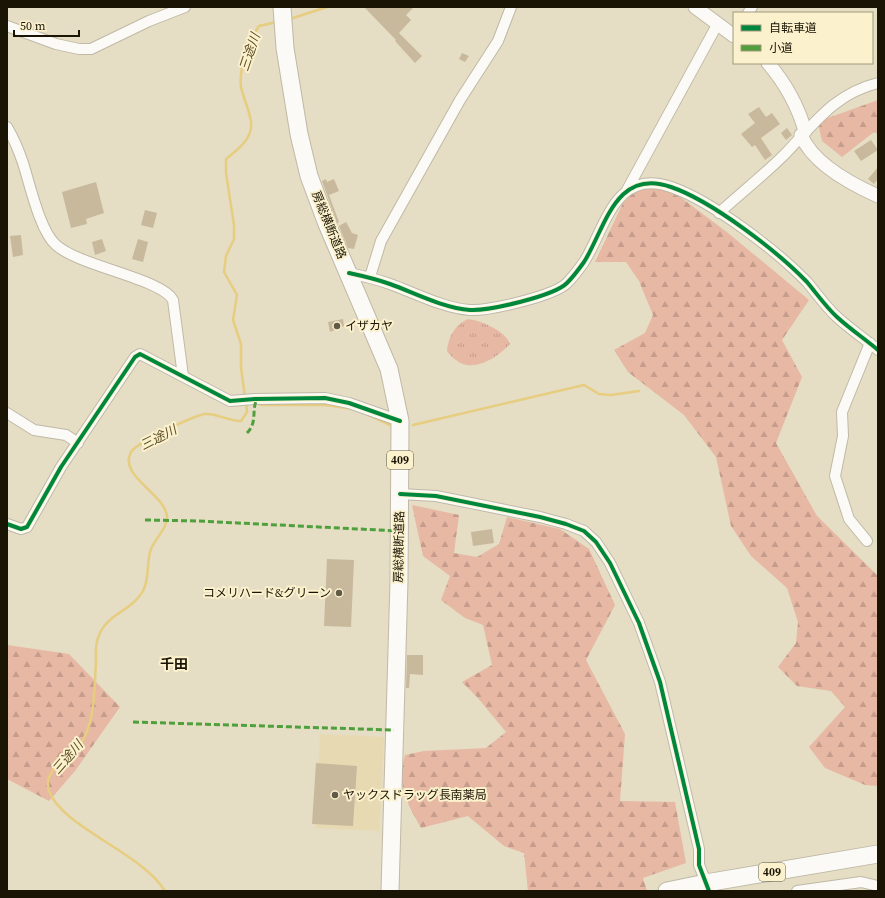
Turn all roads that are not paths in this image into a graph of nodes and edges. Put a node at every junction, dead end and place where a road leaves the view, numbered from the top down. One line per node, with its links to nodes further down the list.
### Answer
1 (185, 7): 6 (street)
2 (282, 7): 15 (highway, 房総横断道路 / 409)
3 (511, 7): 16 (street)
4 (696, 7): 5 (street)
5 (717, 25): 7 (street); 12 (street)
6 (7, 26)
7 (733, 34)
8 (769, 64): 11 (street)
9 (878, 83): 11 (street)
10 (7, 127): 18 (street)
11 (803, 133): 13 (street); 14 (street)
12 (627, 190): 14 (street); 16 (street)
13 (878, 196)
14 (719, 213): 17 (street)
15 (349, 273): 16 (street); 20 (highway, 房総横断道路 / 409)
16 (370, 278)
17 (874, 346): 24 (street)
18 (183, 376): 20 (street); 21 (street)
19 (7, 413): 21 (street)
20 (400, 421): 22 (highway, 房総横断道路 / 409)
21 (78, 443): 23 (street)
22 (400, 494): 27 (street); 28 (highway, 房総横断道路 / 409)
23 (7, 524)
24 (867, 541)
25 (878, 854): 27 (highway, 409)
26 (878, 886): 30 (street)
27 (707, 887): 29 (highway, 409)
28 (390, 891)
29 (667, 891)
30 (797, 891)

